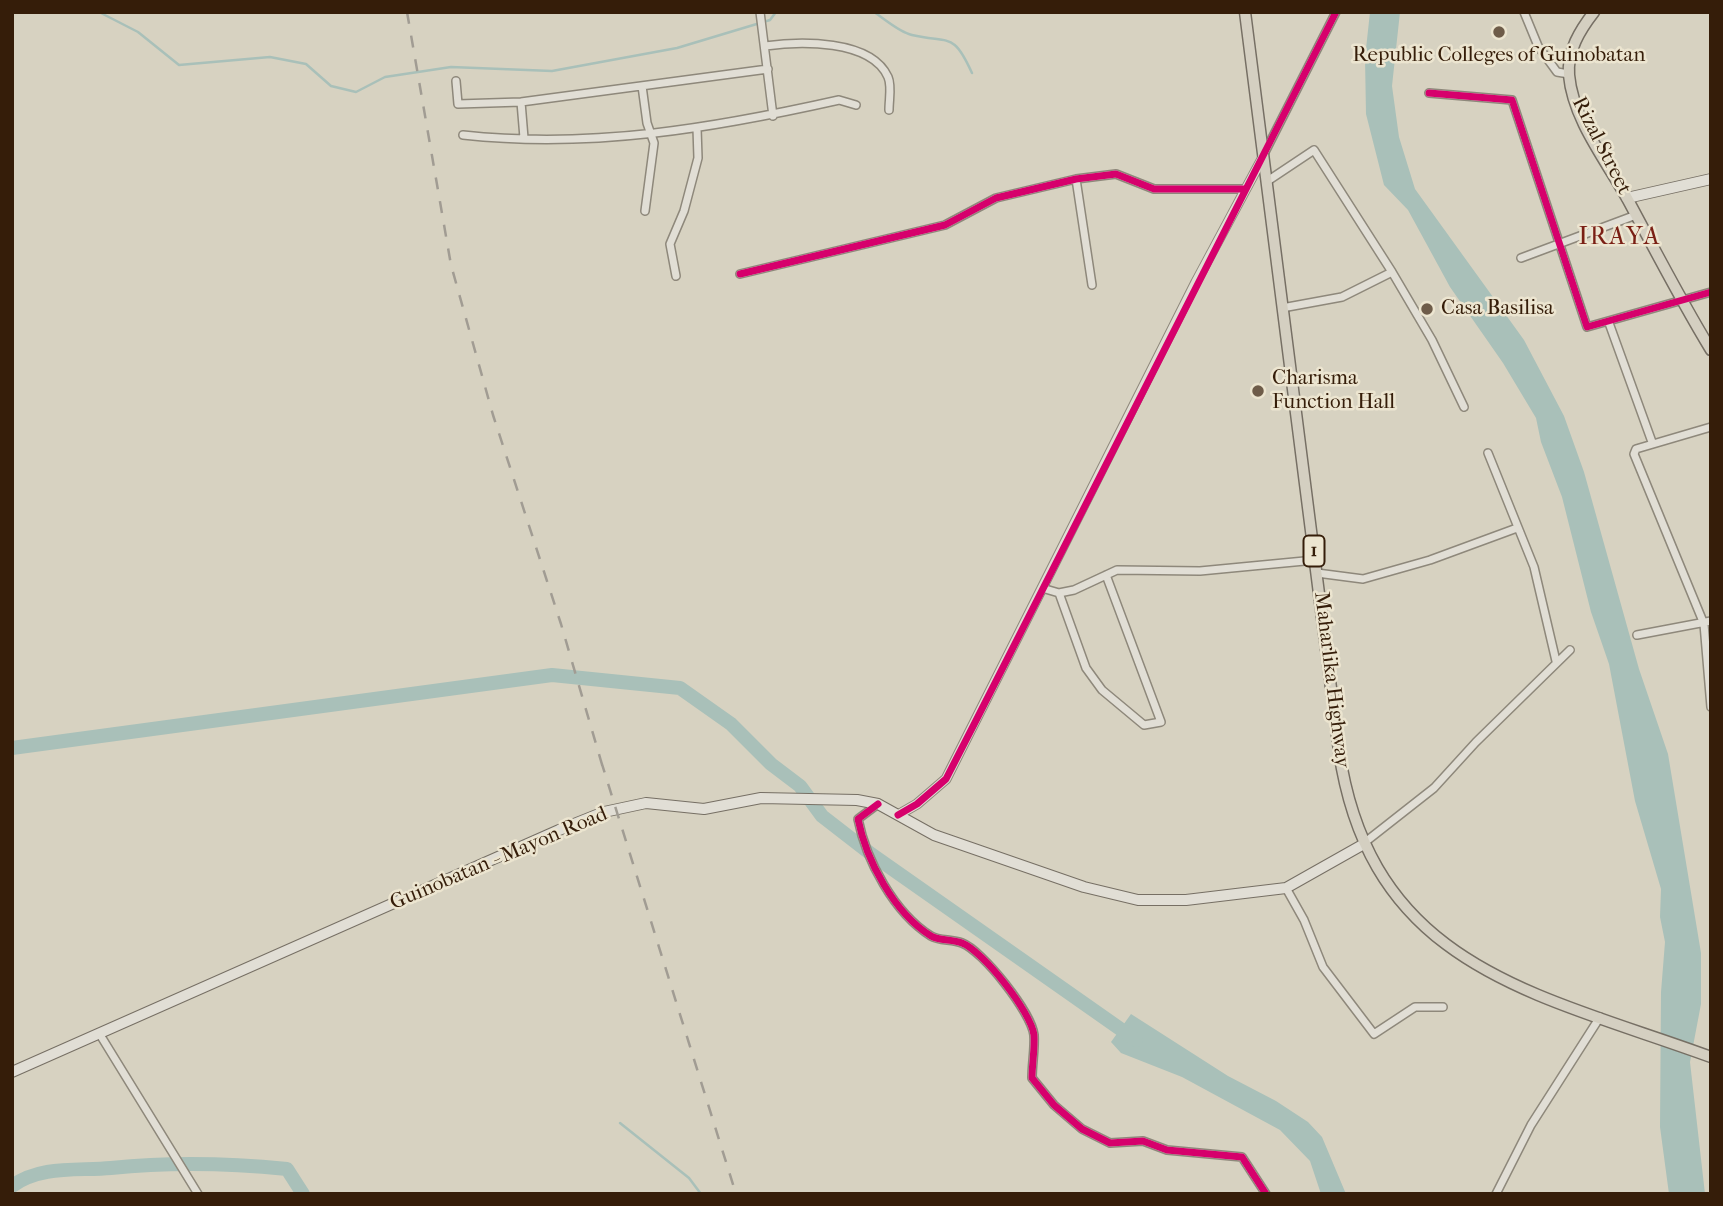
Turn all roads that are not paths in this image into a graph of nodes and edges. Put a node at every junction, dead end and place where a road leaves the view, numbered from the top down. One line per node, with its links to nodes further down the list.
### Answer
1 (760, 12): 6 (street)
2 (1245, 12): 20 (main road, Maharlika Highway / 1)
3 (1336, 12): 20 (street)
4 (1524, 12): 8 (street)
5 (1594, 12): 8 (main road, Rizal Street)
6 (765, 46): 7 (street); 14 (street)
7 (768, 69): 10 (street); 15 (street)
8 (1569, 74): 25 (main road, Rizal Street)
9 (456, 81): 12 (street)
10 (642, 86): 12 (street); 17 (street)
11 (1429, 93): 28 (street)
12 (521, 102): 19 (street)
13 (856, 105): 15 (street)
14 (889, 110)
15 (773, 116): 16 (street)
16 (697, 128): 17 (street); 32 (street)
17 (652, 134): 19 (street); 26 (street)
18 (463, 135): 19 (street)
19 (524, 138)
20 (1263, 157): 23 (main road, Maharlika Highway / 1); 24 (street)
21 (1711, 178): 25 (main road)
22 (1076, 179): 24 (street); 31 (street); 33 (street)
23 (1266, 183): 30 (street); 36 (main road, Maharlika Highway / 1)
24 (1245, 189): 47 (street)
25 (1627, 198): 27 (main road, Rizal Street)
26 (645, 211)
27 (1636, 215): 28 (street); 35 (main road, Rizal Street)
28 (1560, 245): 29 (street); 37 (street)
29 (1521, 258)
30 (1392, 272): 36 (street); 39 (street)
31 (740, 274)
32 (676, 276)
33 (1092, 285)
34 (1711, 292): 35 (street)
35 (1681, 300): 37 (street); 38 (main road, Rizal Street)
36 (1282, 308): 44 (main road, Maharlika Highway / 1)
37 (1609, 323): 41 (street)
38 (1711, 350)
39 (1464, 407)
40 (1711, 427): 41 (street)
41 (1652, 442): 49 (street)
42 (1488, 453): 43 (street)
43 (1517, 528): 45 (street); 52 (street)
44 (1315, 560): 45 (main road, Maharlika Highway / 1); 46 (street)
45 (1317, 573): 56 (main road, Maharlika Highway / 1)
46 (1106, 575): 48 (street); 48 (street)
47 (1042, 588): 48 (street); 55 (street)
48 (1059, 593)
49 (1707, 623): 50 (street); 53 (street)
50 (1637, 635)
51 (1570, 650): 52 (street)
52 (1556, 661): 56 (street)
53 (1711, 707)
54 (878, 804): 55 (main road, Guinobatan - Mayon Road); 60 (main road, Guinobatan - Mayon Road); 64 (street)
55 (898, 816): 57 (main road, Guinobatan - Mayon Road)
56 (1364, 844): 57 (main road, Guinobatan - Mayon Road); 59 (main road, Maharlika Highway / 1)
57 (1286, 888): 58 (street)
58 (1443, 1007)
59 (1600, 1017): 61 (main road, Maharlika Highway / 1); 65 (street)
60 (99, 1033): 62 (main road, Guinobatan - Mayon Road); 63 (street)
61 (1711, 1057)
62 (12, 1072)
63 (198, 1194)
64 (1266, 1194)
65 (1496, 1194)

